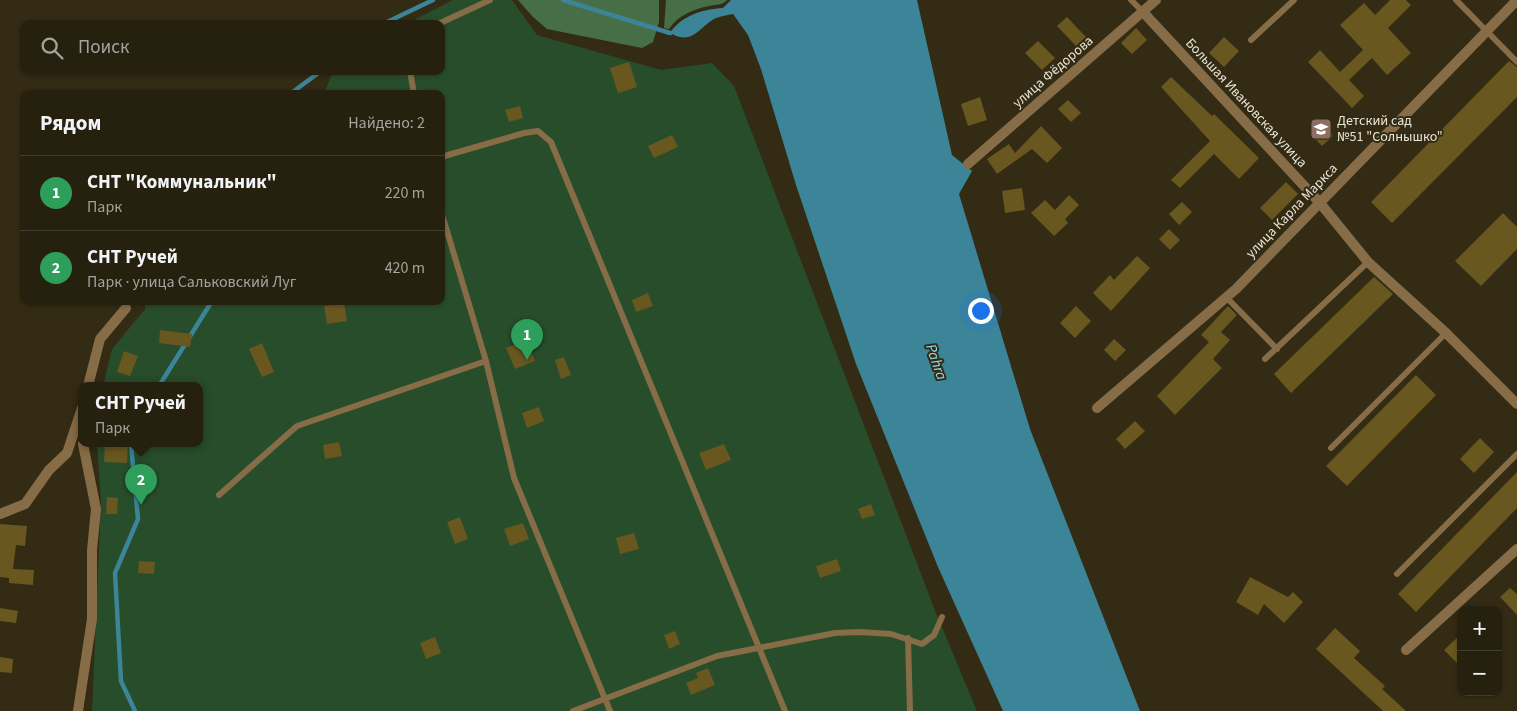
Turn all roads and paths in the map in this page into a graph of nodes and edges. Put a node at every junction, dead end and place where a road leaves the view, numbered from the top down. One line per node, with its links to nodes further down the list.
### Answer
1 (490, 0): 8 (lane)
2 (1131, 0): 7 (lane)
3 (1156, 0): 7 (street, улица Фёдорова)
4 (1294, 0): 10 (lane)
5 (1456, 0): 9 (lane)
6 (1517, 0): 9 (street, улица Карла Маркса)
7 (1143, 12): 15 (street, улица Фёдорова); 16 (street, Большая Ивановская улица)
8 (445, 21)
9 (1486, 30): 11 (lane); 16 (street, улица Карла Маркса)
10 (1251, 40)
11 (1517, 62)
12 (411, 75): 13 (lane)
13 (413, 90)
14 (445, 156): 40 (lane)
15 (968, 164)
16 (1320, 203): 18 (street, Большая Ивановская улица); 19 (street, улица Карла Маркса)
17 (445, 224): 24 (lane)
18 (1368, 262): 21 (street, Большая Ивановская улица); 22 (lane)
19 (1226, 297): 22 (lane); 27 (street, улица Карла Маркса)
20 (126, 308): 25 (street)
21 (1446, 333): 26 (street, Большая Ивановская улица); 32 (lane)
22 (1277, 349): 23 (lane)
23 (1265, 359)
24 (486, 360): 34 (lane); 42 (lane)
25 (89, 382)
26 (1517, 404)
27 (1097, 408)
28 (78, 423): 29 (street)
29 (76, 431): 30 (street); 35 (street)
30 (78, 435)
31 (83, 447): 43 (street)
32 (1331, 448)
33 (1517, 454): 37 (lane)
34 (219, 495)
35 (0, 514)
36 (1517, 549): 41 (street)
37 (1397, 574)
38 (942, 617): 39 (lane)
39 (908, 638): 40 (lane); 47 (lane)
40 (759, 648): 42 (lane); 46 (lane)
41 (1406, 650)
42 (605, 699): 44 (lane); 45 (lane)
43 (78, 711)
44 (573, 711)
45 (610, 711)
46 (785, 711)
47 (910, 711)

